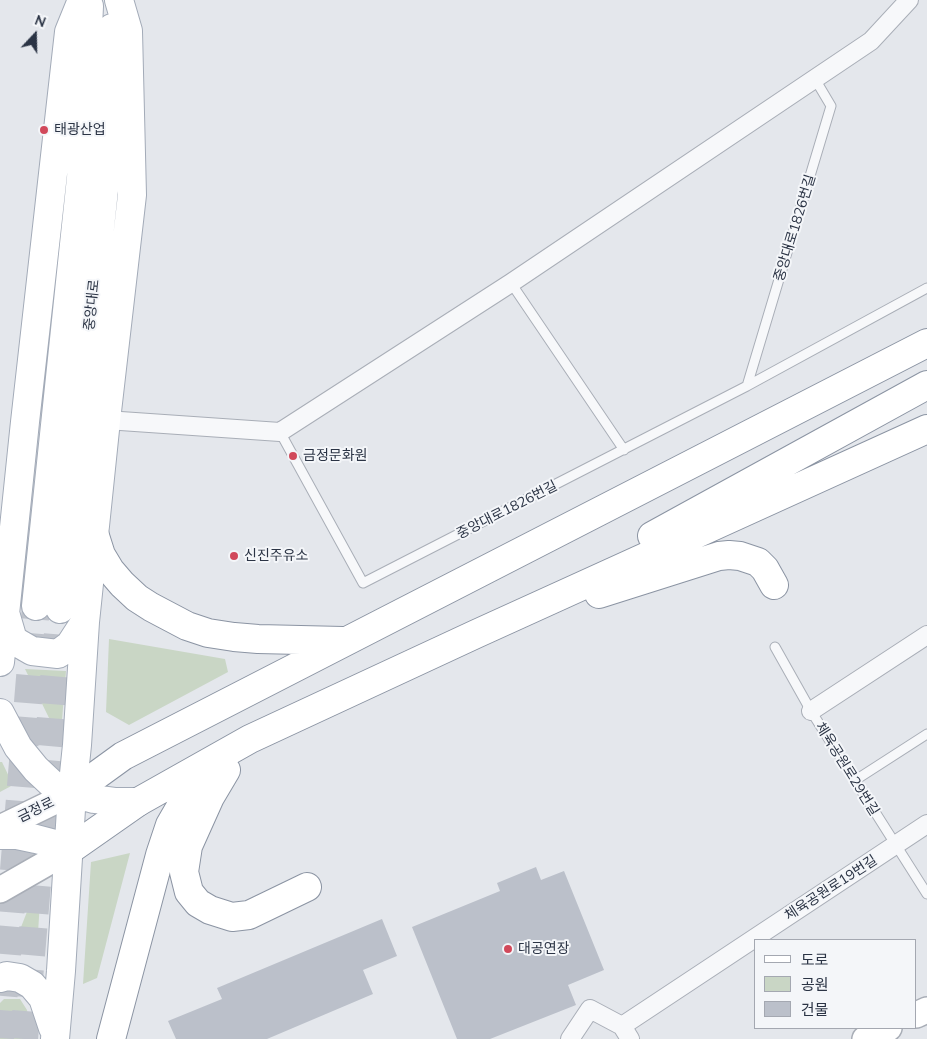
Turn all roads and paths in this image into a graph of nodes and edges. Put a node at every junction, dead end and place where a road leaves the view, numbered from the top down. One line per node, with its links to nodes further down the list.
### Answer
1 (82, 0): 18 (main road)
2 (89, 0): 3 (main road, 중앙대로)
3 (113, 0)
4 (119, 0): 12 (main road)
5 (910, 0): 6 (street)
6 (815, 79): 7 (street); 11 (lane, 중앙대로1826번길)
7 (511, 283): 13 (street); 15 (lane)
8 (927, 288): 11 (lane)
9 (927, 343): 22 (main road)
10 (927, 385): 20 (main road)
11 (747, 386): 15 (lane)
12 (106, 420): 13 (street); 16 (main road)
13 (280, 432): 15 (lane, 중앙대로1826번길)
14 (924, 432): 20 (main road)
15 (624, 450)
16 (94, 533): 19 (main road); 22 (main road)
17 (774, 585): 20 (main road)
18 (6, 616): 19 (main road); 24 (main road)
19 (85, 622): 30 (main road)
20 (476, 634): 28 (main road)
21 (927, 635): 25 (street, 체육공원로29번길)
22 (348, 641): 30 (main road)
23 (775, 647): 25 (lane)
24 (0, 662)
25 (811, 711): 29 (lane, 체육공원로29번길)
26 (0, 714): 30 (main road)
27 (927, 734): 29 (lane)
28 (250, 740): 31 (main road); 37 (main road); 46 (main road)
29 (854, 781): 35 (lane, 체육공원로29번길)
30 (72, 792): 31 (main road); 33 (main road, 금정로); 36 (main road)
31 (138, 802): 36 (main road)
32 (927, 824): 35 (street, 체육공원로19번길)
33 (0, 828)
34 (0, 835): 36 (main road)
35 (895, 846): 39 (lane, 체육공원로29번길); 40 (street, 체육공원로19번길)
36 (68, 851): 38 (main road); 45 (main road)
37 (307, 887)
38 (0, 890)
39 (927, 894)
40 (760, 939)
41 (754, 943): 44 (street, 체육공원로19번길)
42 (0, 978): 45 (main road)
43 (887, 1029): 48 (main road)
44 (626, 1032): 47 (street)
45 (55, 1037)
46 (111, 1039)
47 (570, 1039)
48 (864, 1039)

